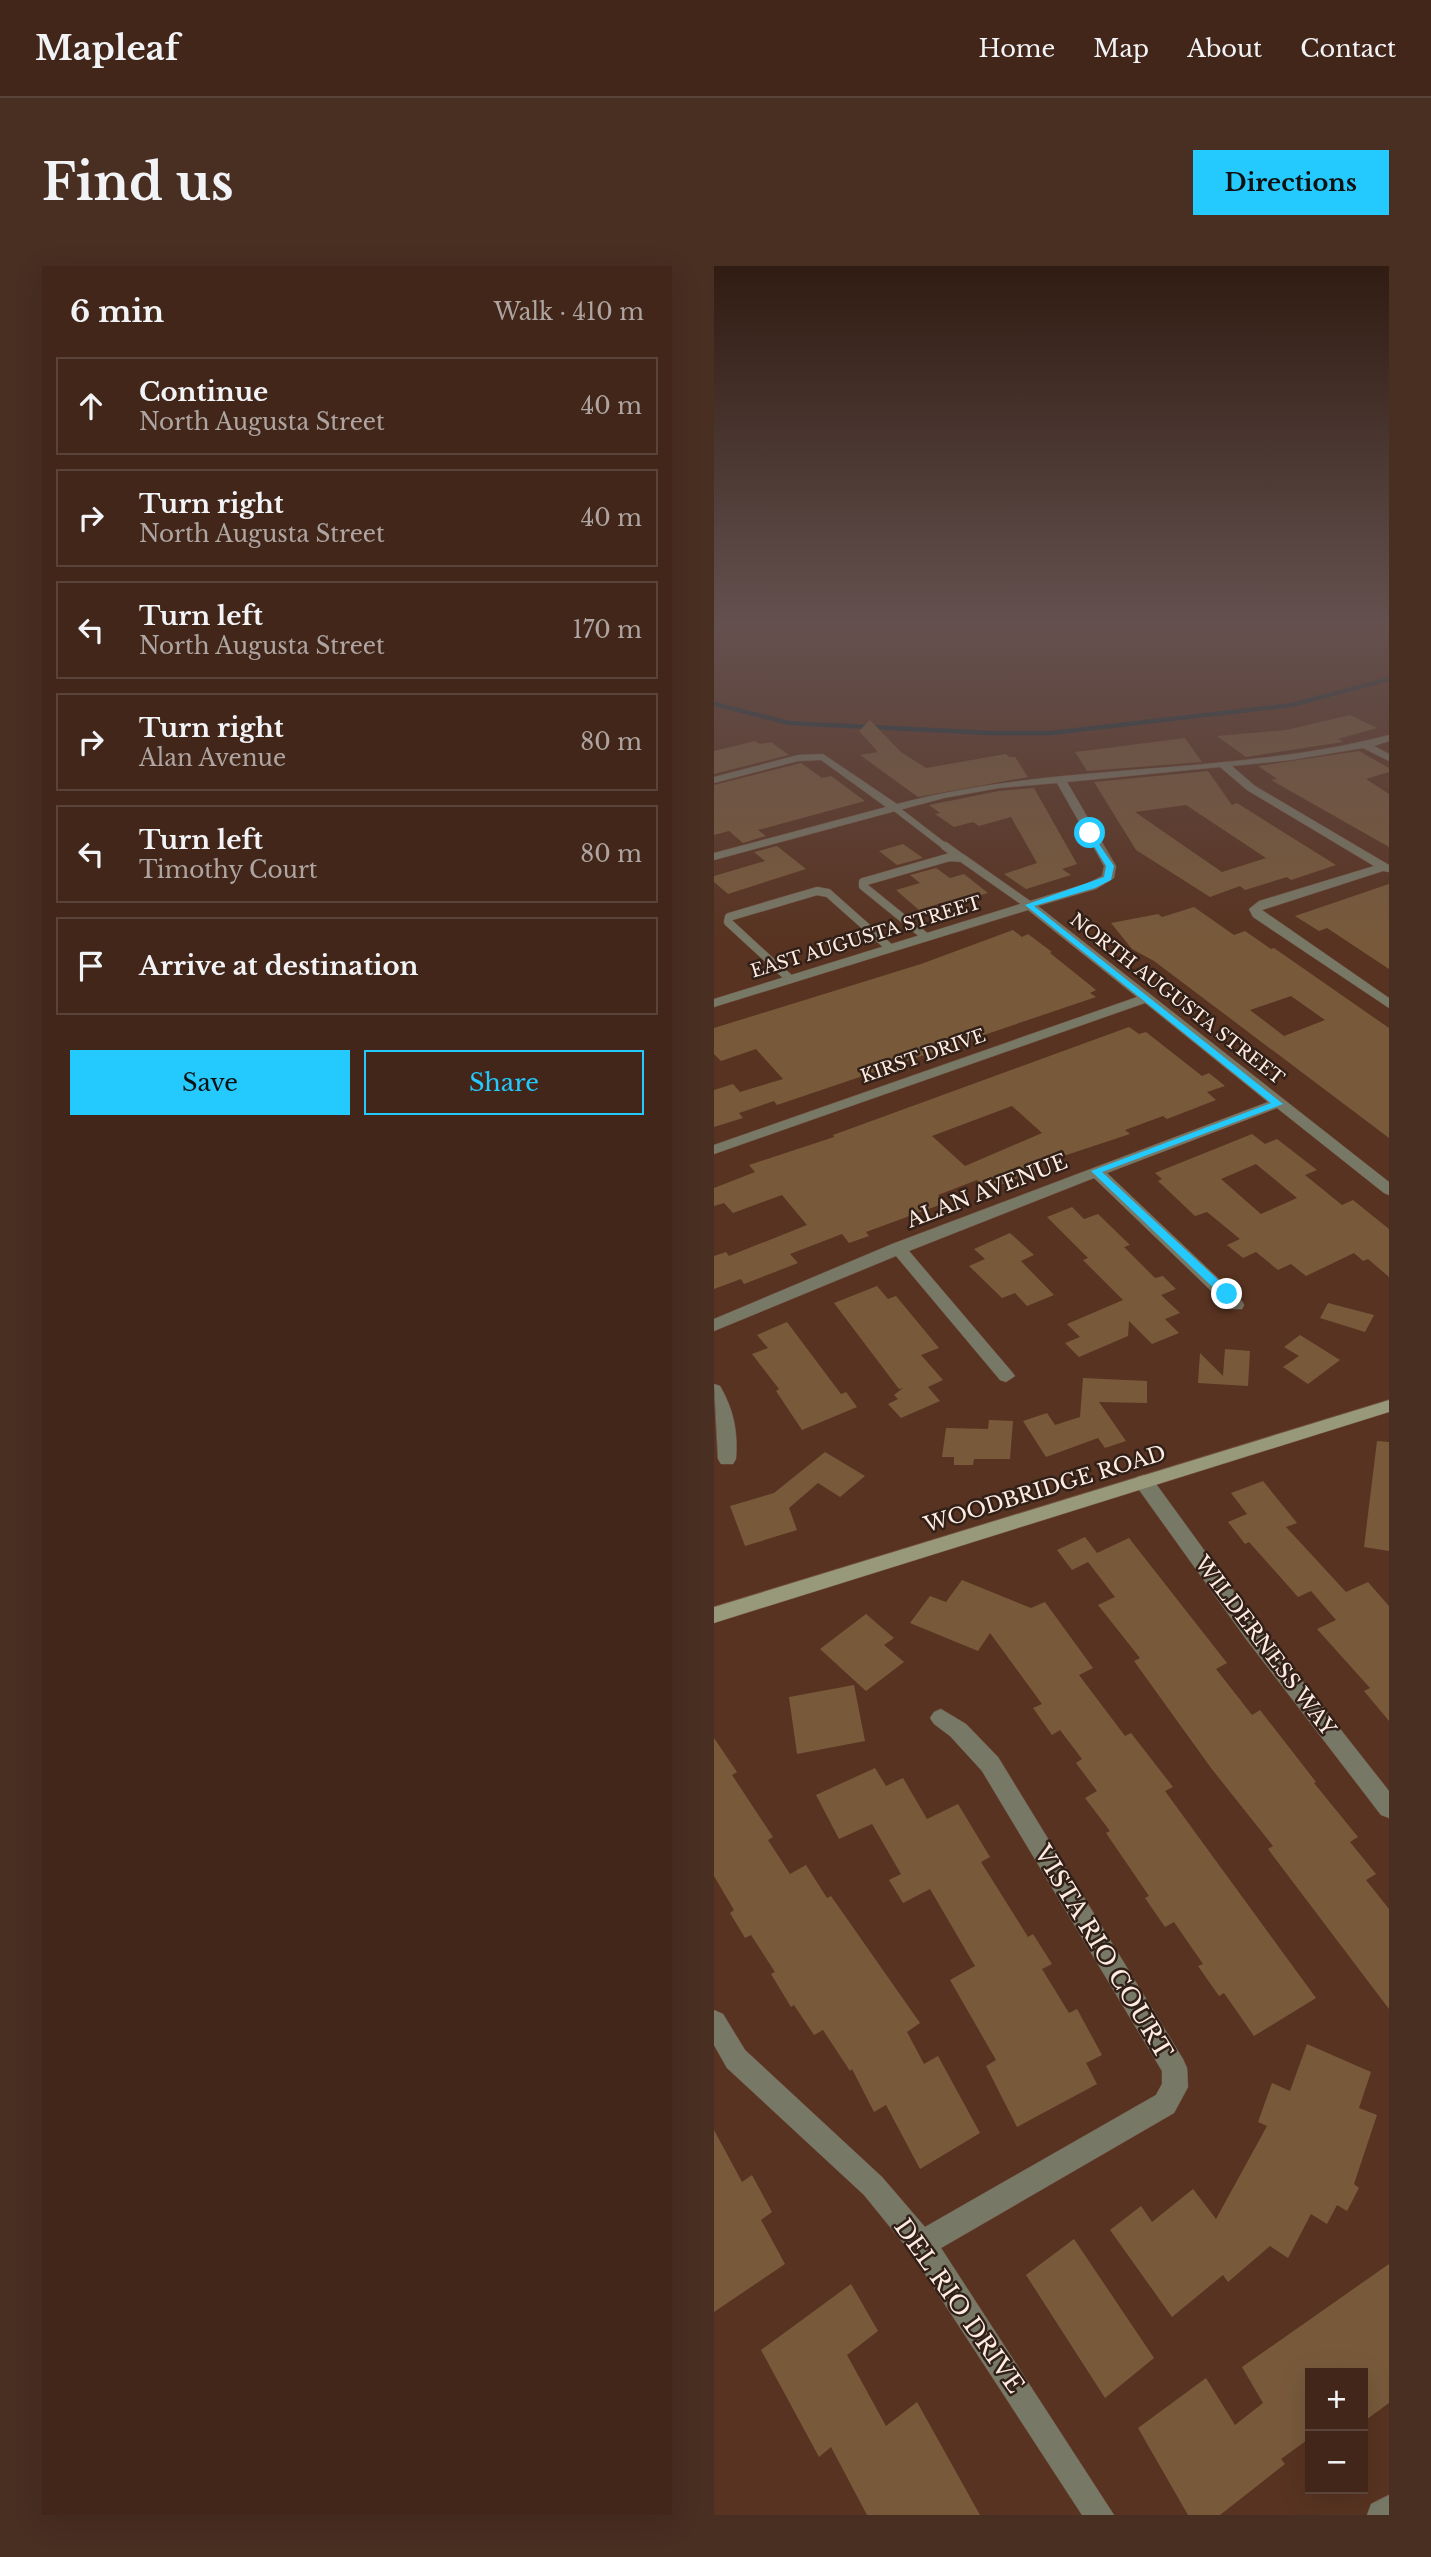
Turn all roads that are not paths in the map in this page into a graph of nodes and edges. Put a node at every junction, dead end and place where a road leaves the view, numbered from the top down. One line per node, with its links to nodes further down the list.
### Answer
1 (1389, 738): 2 (street)
2 (1365, 745): 3 (street); 4 (street)
3 (1389, 758)
4 (1223, 764): 6 (street); 10 (street)
5 (714, 780): 7 (street)
6 (1061, 780): 7 (street); 11 (street, NORTH AUGUSTA STREET)
7 (895, 808): 8 (street); 9 (lane)
8 (714, 857)
9 (962, 858): 11 (lane); 12 (lane)
10 (1386, 868): 17 (street)
11 (1029, 905): 12 (street, EAST AUGUSTA STREET); 15 (street, NORTH AUGUSTA STREET)
12 (926, 937): 13 (street, EAST AUGUSTA STREET)
13 (890, 948): 14 (street, EAST AUGUSTA STREET); 14 (lane)
14 (790, 979): 16 (street, EAST AUGUSTA STREET)
15 (1144, 999): 18 (street, NORTH AUGUSTA STREET); 19 (street, KIRST DRIVE)
16 (714, 1003)
17 (1389, 1004)
18 (1278, 1104): 20 (street, ALAN AVENUE); 21 (street, NORTH AUGUSTA STREET)
19 (714, 1150)
20 (1096, 1171): 22 (street, ALAN AVENUE); 23 (street)
21 (1389, 1190)
22 (898, 1248): 24 (street, ALAN AVENUE); 25 (street)
23 (1236, 1305)
24 (714, 1325)
25 (1006, 1376)
26 (714, 1390): 28 (street)
27 (1389, 1406): 29 (street, WOODBRIDGE ROAD)
28 (727, 1459)
29 (1144, 1482): 30 (street, WOODBRIDGE ROAD); 32 (street, WILDERNESS WAY)
30 (714, 1615)
31 (941, 1717): 34 (street, VISTA RIO COURT)
32 (1389, 1808)
33 (714, 2022): 34 (street, DEL RIO DRIVE)
34 (922, 2244): 36 (street, DEL RIO DRIVE)
35 (1389, 2510): 37 (street)
36 (1098, 2515)
37 (1382, 2515)

